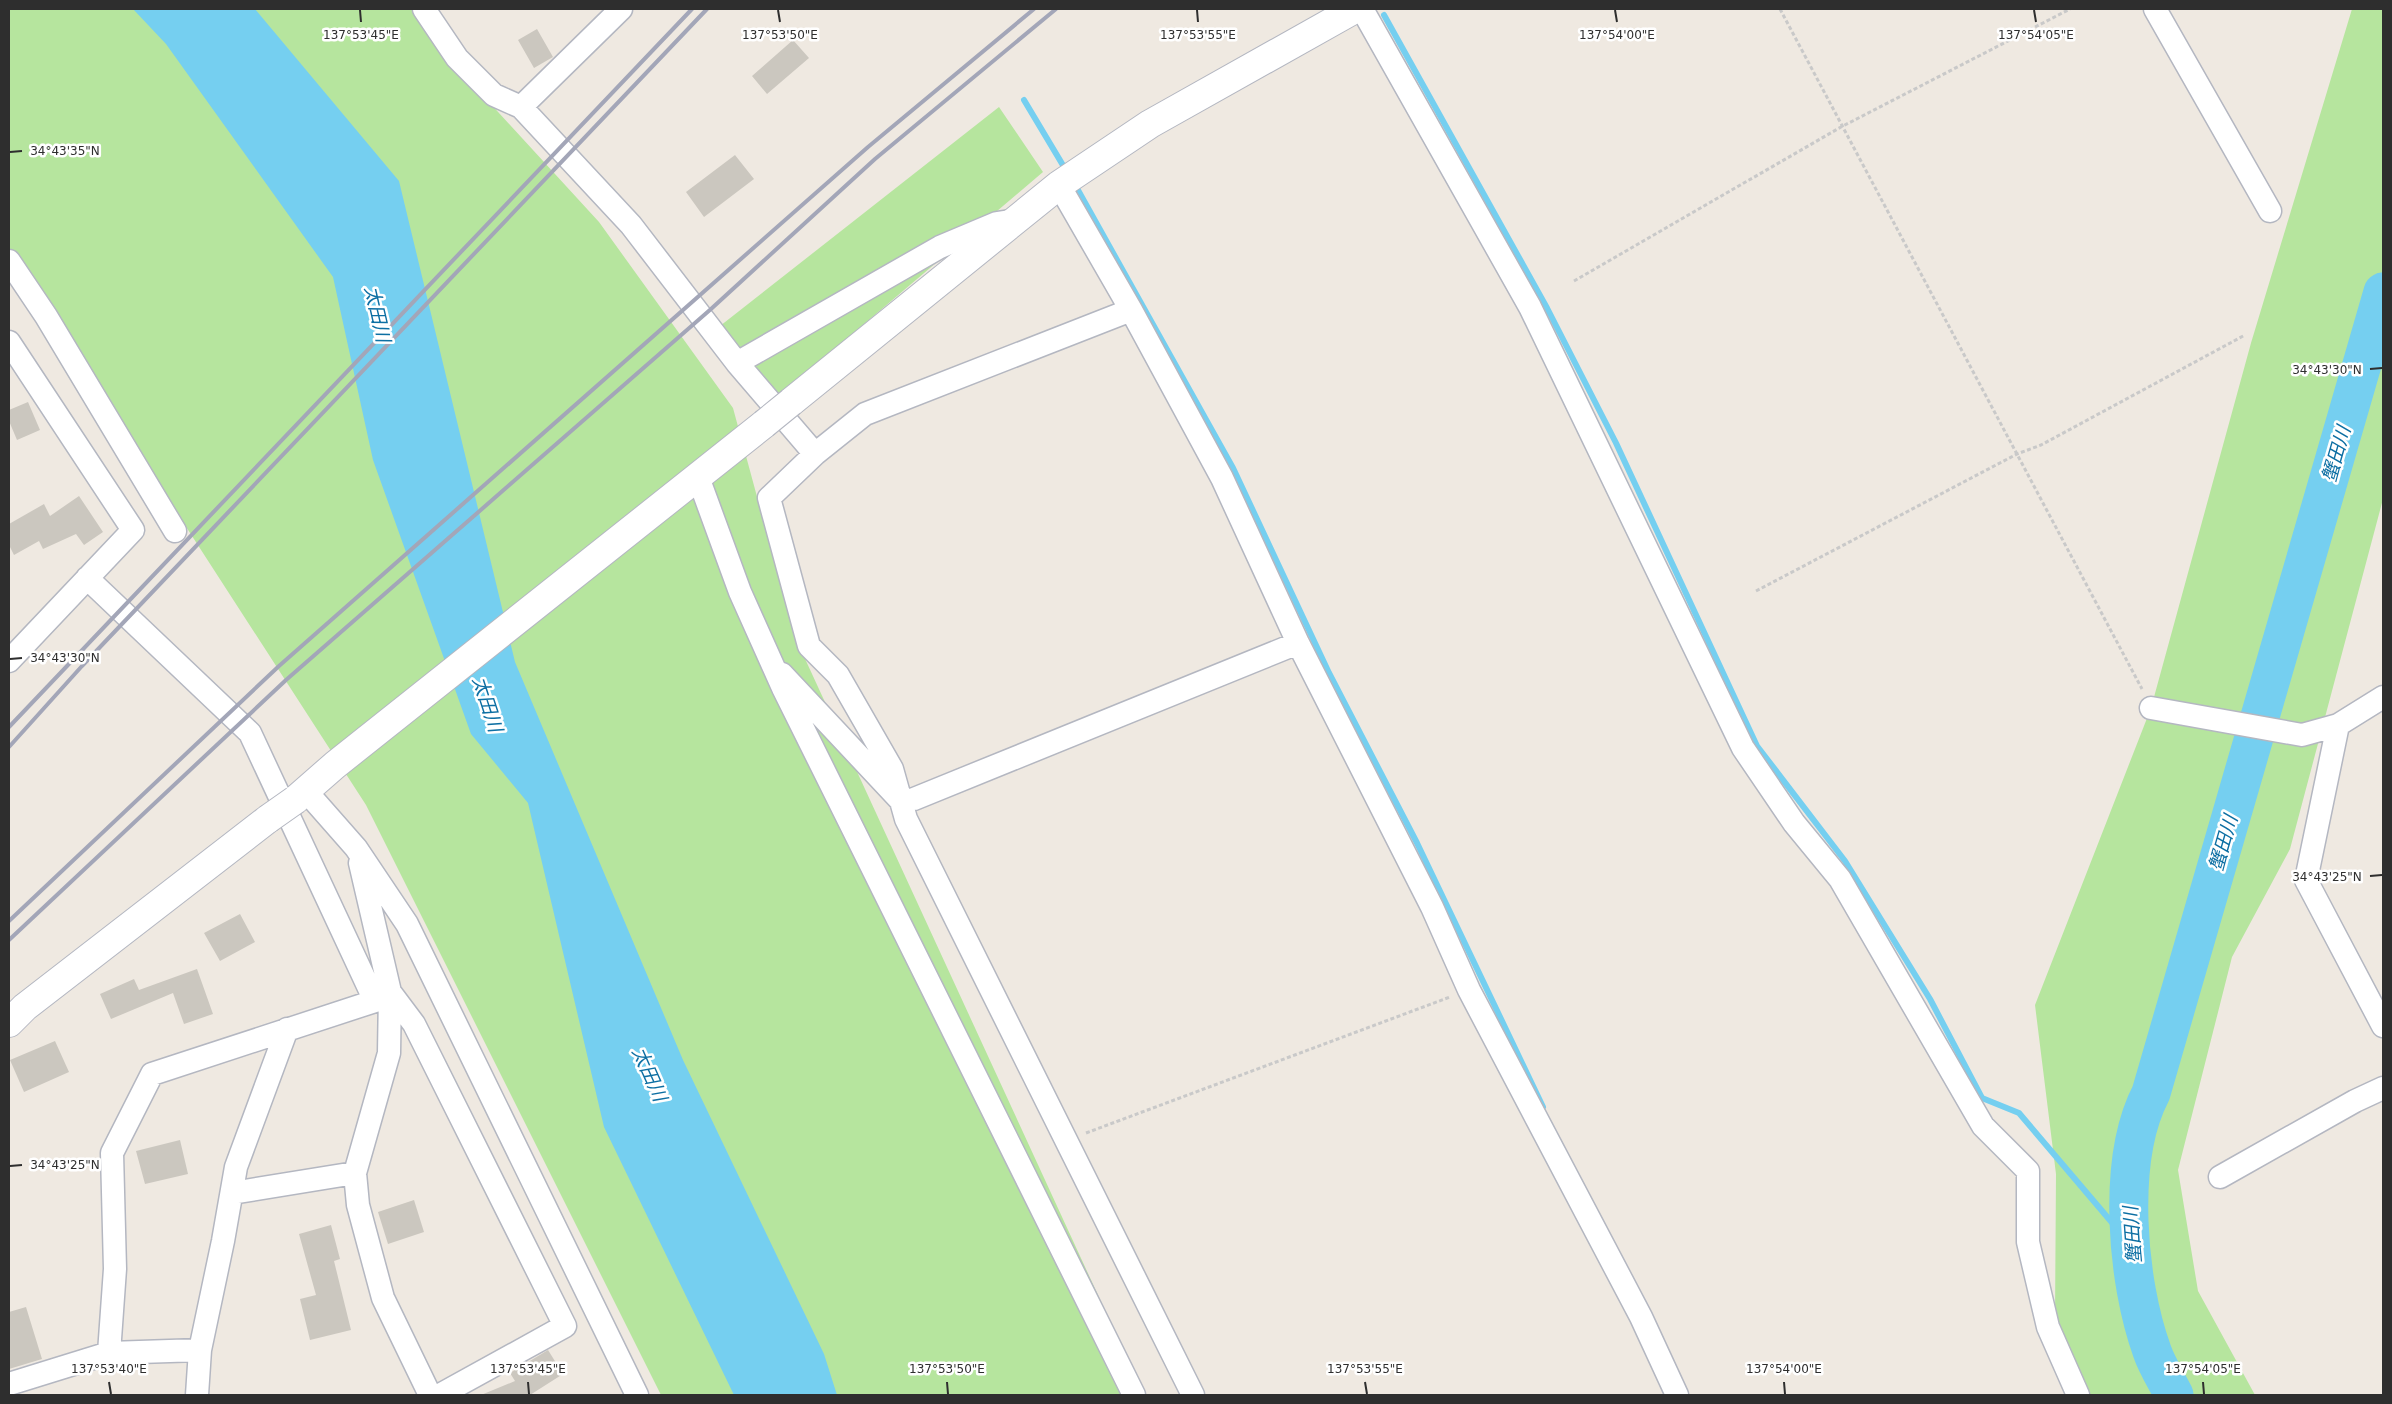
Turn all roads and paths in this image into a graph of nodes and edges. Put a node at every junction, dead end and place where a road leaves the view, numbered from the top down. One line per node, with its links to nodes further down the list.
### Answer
1 (424, 9): 8 (street)
2 (621, 9): 8 (street)
3 (1356, 9): 10 (street)
4 (1362, 9): 54 (street)
5 (1780, 9): 9 (path)
6 (2070, 9): 9 (path)
7 (2155, 9): 11 (street)
8 (522, 107): 18 (street)
9 (1841, 126): 14 (path); 20 (path)
10 (1059, 185): 12 (street); 15 (street)
11 (2270, 211)
12 (1015, 220): 18 (street); 21 (street, bridge)
13 (9, 261): 22 (street)
14 (1574, 281)
15 (1132, 310): 19 (street); 25 (street)
16 (2245, 336): 20 (path)
17 (10, 347): 23 (street)
18 (737, 363): 19 (street)
19 (815, 454): 32 (street)
20 (2017, 454): 24 (path); 29 (path)
21 (695, 480): 27 (street); 31 (street)
22 (175, 531)
23 (87, 578): 26 (street); 35 (street)
24 (1756, 591)
25 (1298, 643): 32 (street); 34 (street)
26 (9, 661)
27 (772, 665): 32 (street); 51 (street)
28 (2383, 697): 30 (street)
29 (2152, 708): 30 (street)
30 (2338, 725): 37 (street)
31 (300, 795): 33 (street); 36 (street, bridge)
32 (901, 800): 40 (street)
33 (356, 848): 35 (street); 50 (street)
34 (1469, 990): 40 (path); 53 (street)
35 (383, 996): 38 (street); 41 (street); 49 (street)
36 (9, 1023)
37 (2383, 1026)
38 (286, 1029): 43 (street); 45 (street)
39 (2383, 1088): 42 (street)
40 (1066, 1140): 52 (street)
41 (356, 1173): 43 (street); 48 (street)
42 (2220, 1177)
43 (232, 1193): 44 (street)
44 (200, 1350): 45 (street); 47 (street)
45 (109, 1353): 46 (street)
46 (9, 1384)
47 (197, 1395)
48 (430, 1395)
49 (440, 1395)
50 (637, 1395)
51 (1134, 1395)
52 (1193, 1395)
53 (1677, 1395)
54 (2078, 1395)

